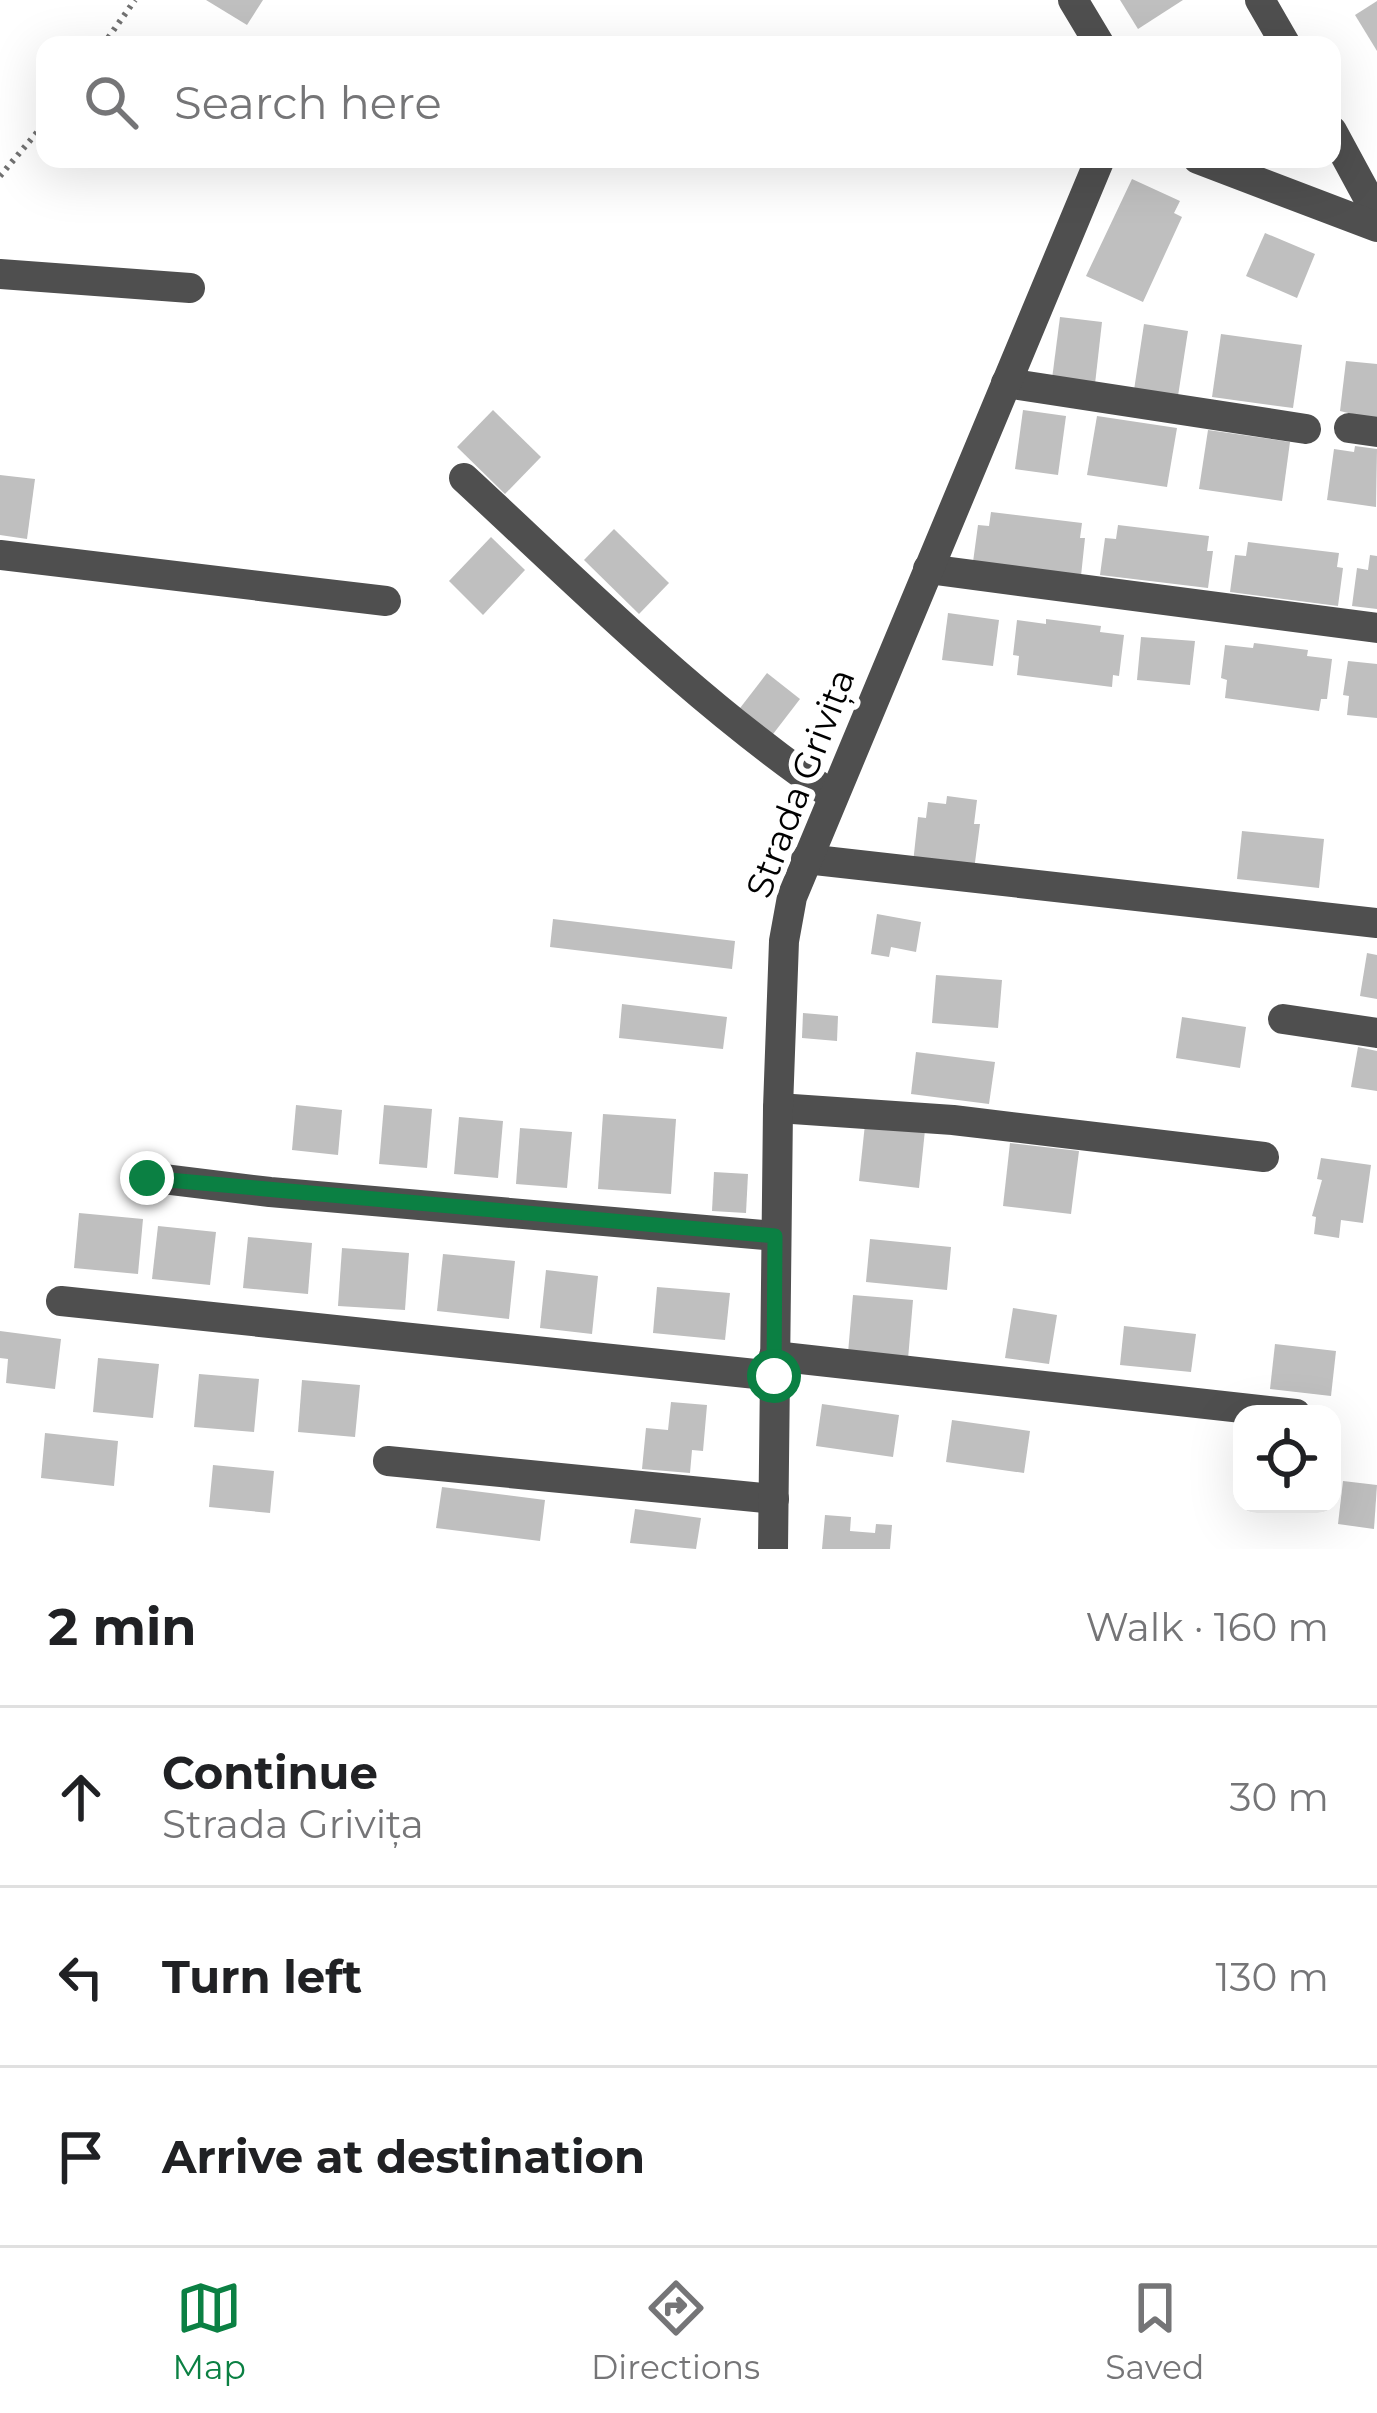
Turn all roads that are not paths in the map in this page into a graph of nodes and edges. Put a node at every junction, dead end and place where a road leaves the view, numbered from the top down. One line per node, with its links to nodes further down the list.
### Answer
1 (1073, 0): 3 (street)
2 (1260, 0): 4 (street)
3 (1095, 36)
4 (1281, 36)
5 (1341, 148): 8 (street)
6 (1096, 168): 12 (street, Strada Grivița)
7 (1222, 168): 9 (street)
8 (1377, 214)
9 (1377, 227)
10 (0, 274): 11 (street)
11 (190, 288)
12 (1006, 383): 13 (street); 16 (street, Strada Grivița)
13 (1306, 429)
14 (464, 478): 19 (street)
15 (0, 555): 17 (street)
16 (928, 569): 18 (street); 19 (street, Strada Grivița)
17 (386, 601)
18 (1377, 628)
19 (832, 795): 20 (street, Strada Grivița)
20 (806, 859): 21 (street); 24 (street, Strada Grivița)
21 (1377, 923)
22 (1282, 1018): 23 (street)
23 (1377, 1033)
24 (778, 1108): 25 (street); 27 (street, Strada Grivița)
25 (1264, 1157)
26 (147, 1178): 27 (street)
27 (775, 1236): 29 (street, Strada Grivița)
28 (61, 1301): 29 (street)
29 (774, 1366): 30 (street); 32 (street, Strada Grivița)
30 (1233, 1408)
31 (388, 1460): 32 (street)
32 (774, 1499): 33 (street, Strada Grivița)
33 (773, 1549)

